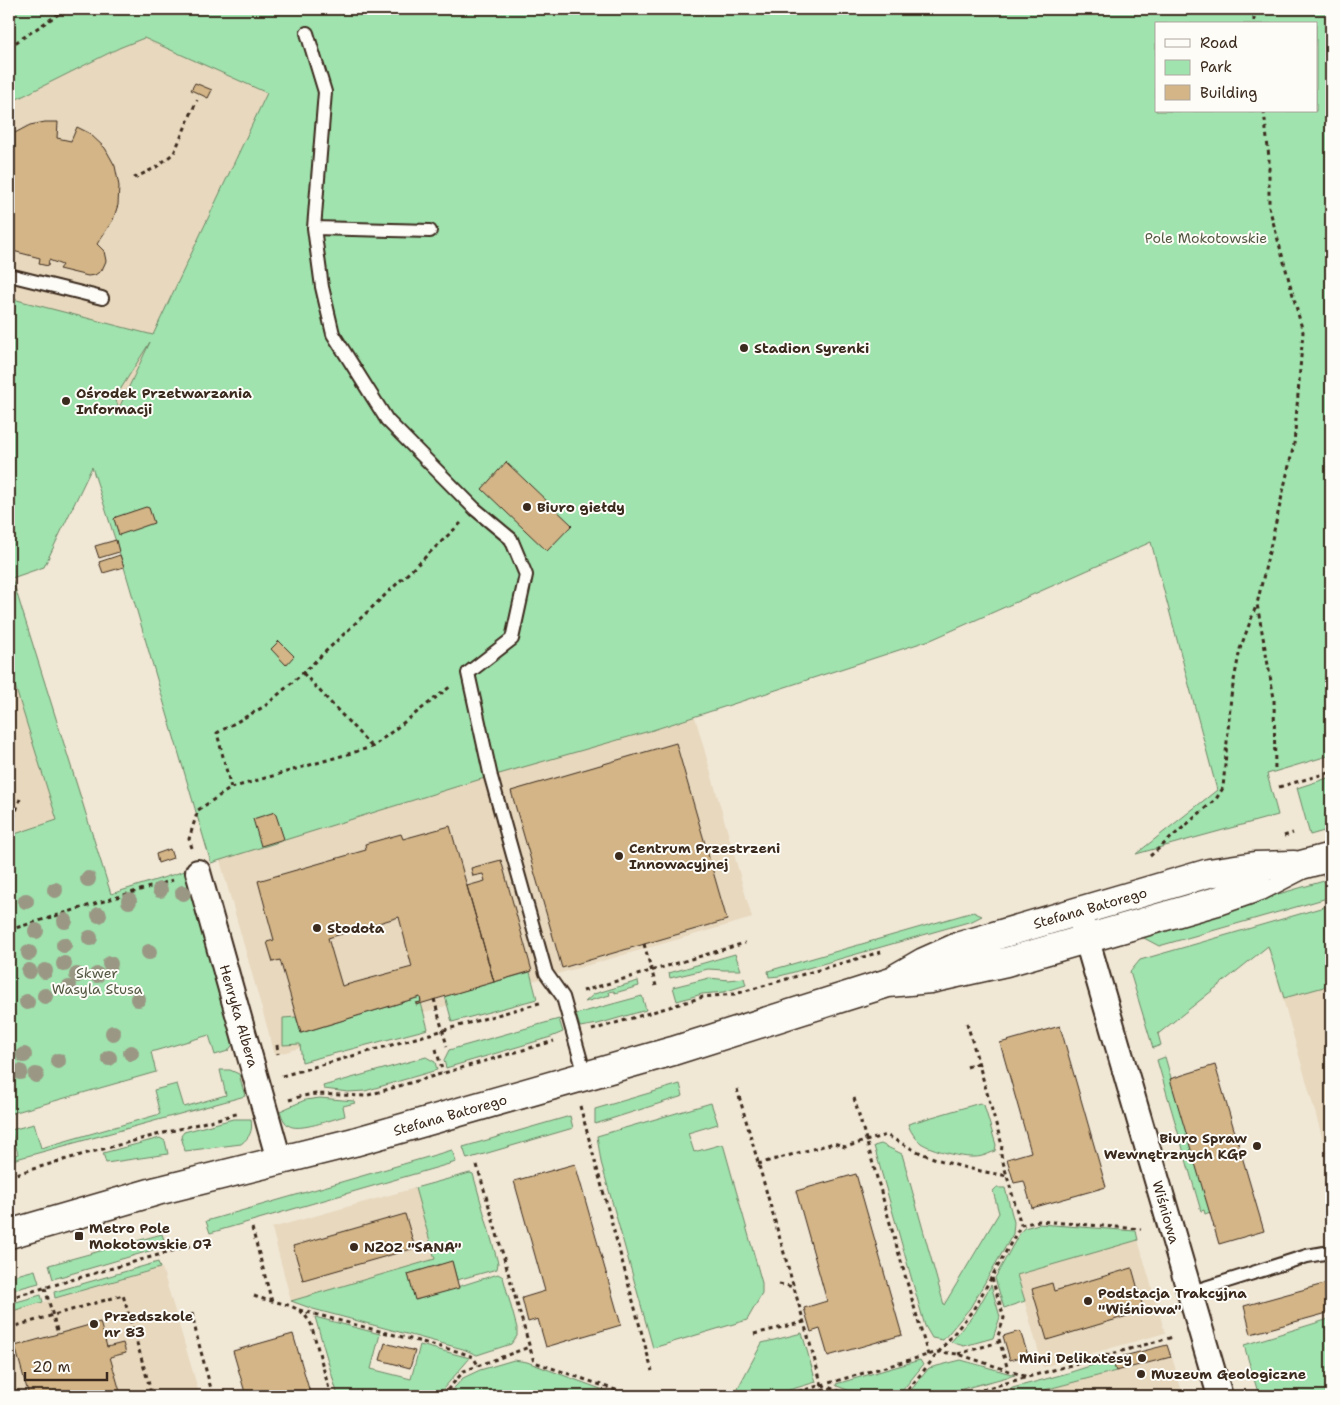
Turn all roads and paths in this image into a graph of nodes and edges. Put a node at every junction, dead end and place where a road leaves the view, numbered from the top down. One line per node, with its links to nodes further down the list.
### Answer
1 (66, 9): 5 (path)
2 (1254, 9): 3 (path)
3 (1254, 22)
4 (307, 33): 9 (lane)
5 (9, 48)
6 (197, 100): 8 (path)
7 (1264, 112): 14 (path)
8 (134, 178)
9 (314, 228): 10 (lane); 13 (lane)
10 (430, 231)
11 (9, 275): 12 (lane)
12 (102, 298)
13 (475, 509): 15 (path); 16 (lane)
14 (1257, 604): 18 (path); 26 (path)
15 (303, 673): 17 (path); 21 (path)
16 (468, 673): 17 (path); 39 (lane)
17 (372, 747): 21 (path)
18 (1275, 772)
19 (1331, 772): 20 (path)
20 (1279, 787)
21 (231, 788): 29 (path)
22 (20, 800): 23 (path)
23 (9, 833)
24 (1293, 833): 25 (path)
25 (1283, 836)
26 (1150, 856)
27 (1331, 857): 28 (street, Stefana Batorego)
28 (1301, 865): 30 (street, Stefana Batorego); 32 (street, Stefana Batorego)
29 (198, 872): 31 (path); 50 (street, Henryka Albera)
30 (1079, 912): 32 (street, Wiśniowa); 37 (street, Stefana Batorego)
31 (9, 930)
32 (1087, 938): 37 (street, Stefana Batorego); 70 (street, Wiśniowa)
33 (745, 943): 36 (path)
34 (644, 944): 36 (path)
35 (890, 949): 43 (path)
36 (652, 970): 38 (path); 39 (path)
37 (888, 983): 49 (street, Stefana Batorego)
38 (656, 986)
39 (563, 996): 42 (path); 43 (lane)
40 (434, 999): 42 (path)
41 (967, 1023): 46 (path)
42 (443, 1030): 44 (path); 50 (path)
43 (574, 1036): 48 (path); 49 (lane)
44 (447, 1046)
45 (436, 1049): 48 (path)
46 (978, 1064): 47 (path); 59 (path)
47 (966, 1067)
48 (443, 1073): 53 (path)
49 (578, 1077): 55 (street, Stefana Batorego); 89 (path)
50 (258, 1083): 53 (street, Henryka Albera)
51 (737, 1089): 56 (path)
52 (854, 1098): 54 (path)
53 (264, 1108): 55 (street, Henryka Albera); 58 (path)
54 (866, 1141): 56 (path); 59 (path); 85 (path)
55 (279, 1160): 63 (street, Stefana Batorego)
56 (758, 1164): 68 (path)
57 (477, 1165): 83 (path)
58 (9, 1176)
59 (1008, 1176): 60 (path)
60 (1022, 1225): 62 (path); 66 (path)
61 (252, 1228): 73 (path)
62 (1141, 1229)
63 (9, 1234)
64 (203, 1242): 69 (path)
65 (1331, 1254): 70 (lane)
66 (992, 1277): 82 (path); 84 (path)
67 (779, 1284): 68 (path)
68 (794, 1287): 77 (path)
69 (45, 1288): 72 (path); 76 (path)
70 (1189, 1293): 102 (street, Wiśniowa)
71 (254, 1296): 73 (path)
72 (9, 1298)
73 (272, 1302): 74 (path)
74 (299, 1310): 87 (path); 94 (path)
75 (192, 1313): 93 (path)
76 (53, 1316): 78 (path); 79 (path); 92 (path)
77 (804, 1322): 80 (path); 91 (path)
78 (9, 1328)
79 (58, 1334)
80 (754, 1334)
81 (1173, 1337): 90 (path)
82 (1000, 1342): 86 (path); 88 (path)
83 (529, 1347): 87 (path); 96 (path)
84 (938, 1352): 85 (path); 86 (path); 100 (path)
85 (928, 1354): 91 (path)
86 (958, 1354): 88 (path)
87 (478, 1365): 95 (path)
88 (1008, 1370): 90 (path)
89 (652, 1371)
90 (1028, 1378): 101 (path)
91 (822, 1385): 97 (path); 98 (path); 99 (path)
92 (150, 1396)
93 (213, 1396)
94 (331, 1396)
95 (442, 1396)
96 (633, 1396)
97 (783, 1396)
98 (825, 1396)
99 (852, 1396)
100 (902, 1396)
101 (959, 1396)
102 (1220, 1396)

